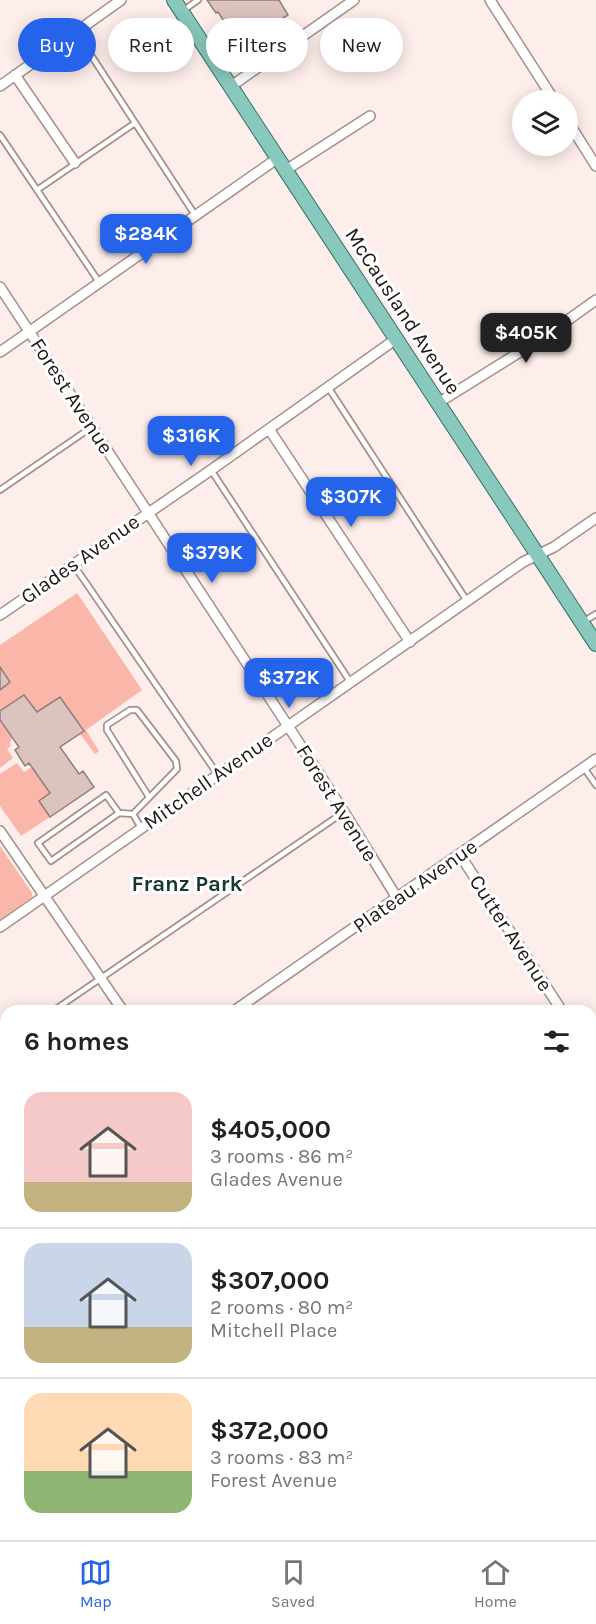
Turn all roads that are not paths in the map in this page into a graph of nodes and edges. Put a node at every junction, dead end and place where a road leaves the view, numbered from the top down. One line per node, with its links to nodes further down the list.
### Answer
1 (121, 0): 6 (street)
2 (198, 0): 5 (lane)
3 (354, 0): 11 (street)
4 (490, 0): 12 (street)
5 (178, 6): 11 (main road, McCausland Avenue)
6 (96, 18)
7 (96, 63): 14 (lane)
8 (19, 72): 9 (street)
9 (15, 75): 10 (street); 18 (street)
10 (0, 86)
11 (230, 87): 17 (main road, McCausland Avenue)
12 (548, 90)
13 (370, 116): 20 (street)
14 (135, 123): 18 (lane); 22 (lane)
15 (0, 135): 21 (lane)
16 (578, 137): 19 (street)
17 (278, 158): 20 (main road, McCausland Avenue); 22 (street)
18 (75, 163): 21 (lane)
19 (596, 166)
20 (286, 170): 27 (main road, McCausland Avenue)
21 (37, 190): 23 (lane)
22 (195, 215): 23 (street)
23 (99, 282): 26 (street)
24 (0, 287): 26 (street, Forest Avenue)
25 (596, 300): 30 (street)
26 (29, 332): 28 (street); 31 (street, Forest Avenue)
27 (396, 339): 29 (street, Glades Avenue); 30 (main road, McCausland Avenue)
28 (0, 352)
29 (328, 387): 32 (street, Glades Avenue); 39 (lane)
30 (438, 403): 37 (main road, McCausland Avenue)
31 (92, 427): 34 (lane); 35 (street, Forest Avenue)
32 (269, 429): 33 (street, Glades Avenue); 43 (street)
33 (211, 470): 35 (street, Glades Avenue); 45 (lane)
34 (0, 490)
35 (148, 512): 38 (street, Glades Avenue); 46 (street, Forest Avenue)
36 (596, 518): 37 (street, Mitchell Avenue)
37 (538, 555): 39 (street, Mitchell Avenue); 42 (main road, McCausland Avenue)
38 (73, 564): 41 (street, Glades Avenue); 49 (lane)
39 (467, 602): 43 (street, Mitchell Avenue)
40 (596, 614): 42 (lane)
41 (0, 615)
42 (582, 623): 44 (main road, McCausland Avenue)
43 (410, 642): 45 (street, Mitchell Avenue)
44 (596, 644)
45 (351, 682): 46 (street, Mitchell Avenue)
46 (288, 725): 49 (street, Mitchell Avenue); 52 (street, Forest Avenue)
47 (596, 759): 48 (street, Plateau Avenue)
48 (584, 768): 50 (lane); 57 (street, Plateau Avenue)
49 (218, 775): 55 (street, Mitchell Avenue)
50 (595, 782)
51 (149, 796): 51 (lane); 54 (lane)
52 (344, 812): 59 (street, Forest Avenue); 61 (lane)
53 (119, 813): 53 (lane); 54 (lane)
54 (133, 814): 55 (lane)
55 (141, 828): 58 (street, Mitchell Avenue)
56 (0, 831): 58 (street)
57 (460, 855): 59 (street, Plateau Avenue); 65 (street, Cutter Avenue)
58 (45, 895): 60 (street, Mitchell Avenue); 61 (street)
59 (397, 898): 64 (street, Plateau Avenue)
60 (0, 927)
61 (102, 979): 62 (lane); 63 (street)
62 (62, 1005)
63 (119, 1005)
64 (243, 1005)
65 (558, 1005)

